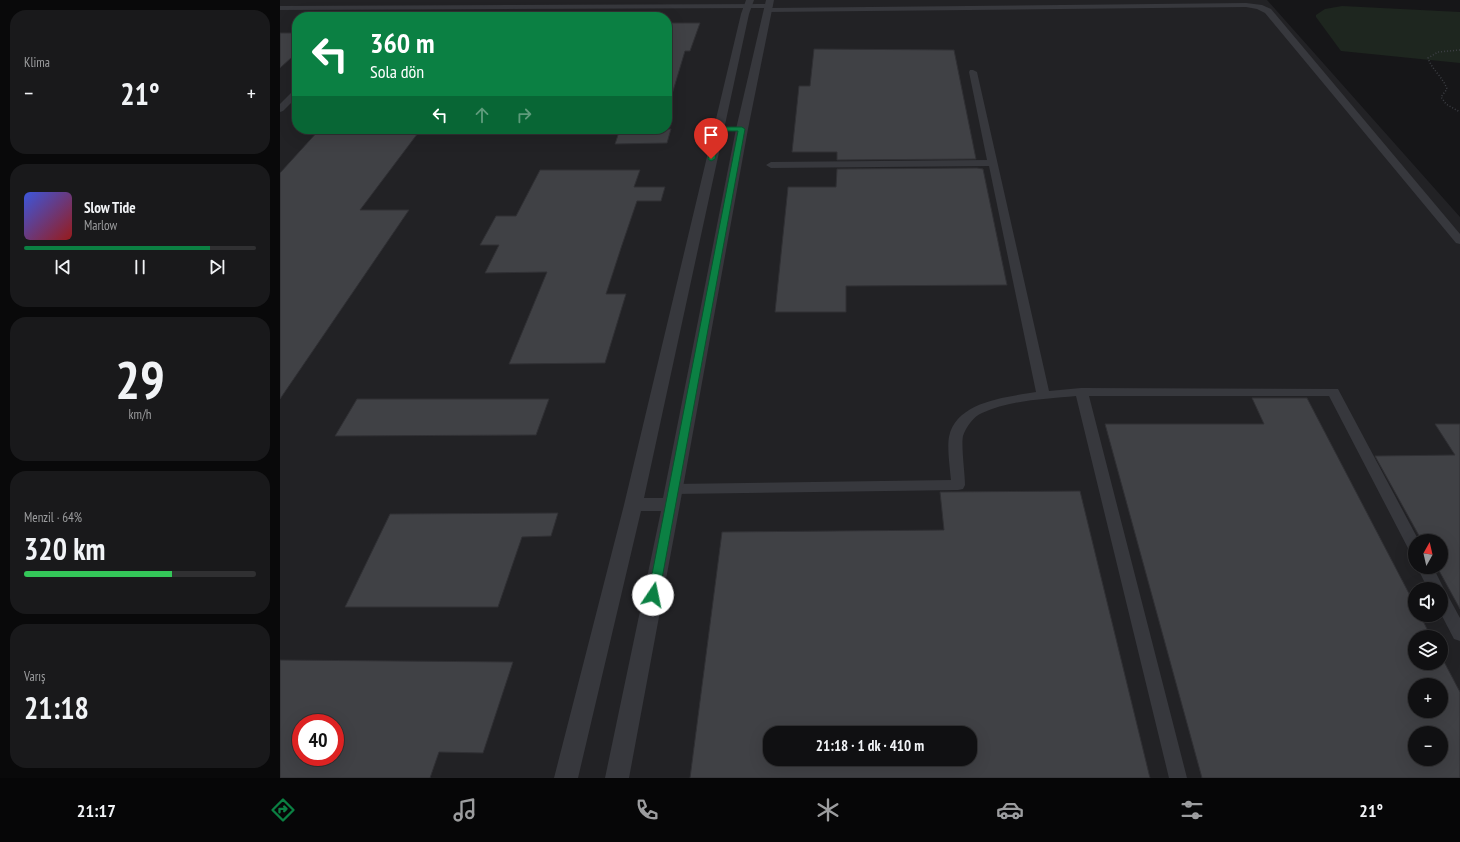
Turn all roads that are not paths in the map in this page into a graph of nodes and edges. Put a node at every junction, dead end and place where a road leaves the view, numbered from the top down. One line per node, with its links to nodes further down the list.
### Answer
1 (747, 7): 2 (street); 4 (street); 6 (street); 12 (street)
2 (768, 7): 13 (street); 16 (street)
3 (280, 8): 4 (street)
4 (383, 8): 5 (street)
5 (379, 12)
6 (515, 12)
7 (280, 16): 8 (street)
8 (292, 16)
9 (973, 72): 14 (street)
10 (292, 97): 11 (street)
11 (280, 109)
12 (718, 129): 13 (street); 20 (street)
13 (742, 129): 19 (street)
14 (993, 163): 15 (street); 18 (street)
15 (771, 165)
16 (1460, 241)
17 (1081, 392): 18 (street); 21 (street); 26 (street)
18 (1043, 395): 19 (street)
19 (673, 496): 20 (street); 25 (street)
20 (633, 504): 24 (street)
21 (1408, 535)
22 (1448, 611): 23 (street)
23 (1460, 634)
24 (566, 778)
25 (617, 778)
26 (1178, 778)

